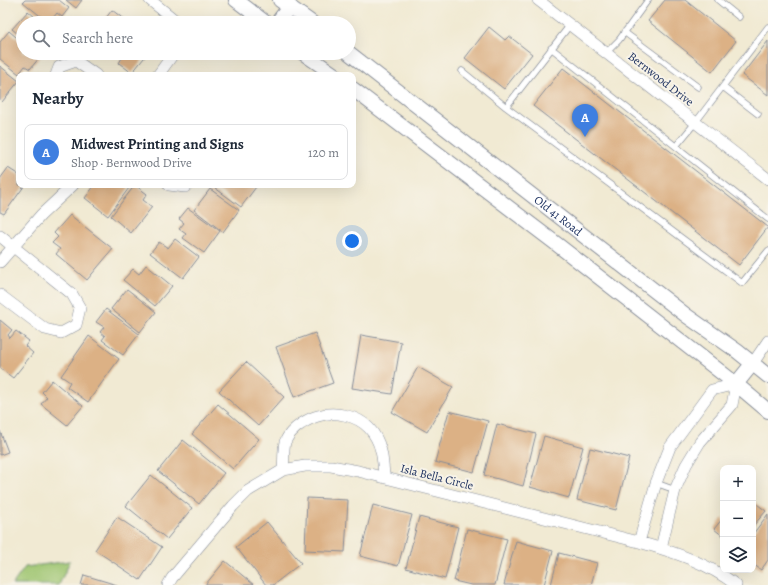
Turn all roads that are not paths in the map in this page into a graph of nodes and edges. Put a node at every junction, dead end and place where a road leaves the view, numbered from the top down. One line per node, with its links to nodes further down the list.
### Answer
1 (150, 0): 7 (street)
2 (236, 0): 8 (street)
3 (538, 0): 12 (street, Bernwood Drive)
4 (648, 0): 14 (lane)
5 (718, 0): 11 (lane)
6 (288, 2): 9 (street); 10 (street)
7 (170, 16)
8 (257, 16)
9 (281, 16)
10 (304, 16)
11 (739, 17)
12 (570, 25): 15 (lane); 16 (street, Bernwood Drive)
13 (768, 27): 26 (lane)
14 (624, 32): 16 (lane); 25 (lane)
15 (551, 48): 28 (lane); 31 (lane)
16 (606, 53): 30 (street, Bernwood Drive)
17 (356, 58): 41 (street, Old 41 Road)
18 (169, 60): 23 (street)
19 (313, 60): 24 (street)
20 (462, 71): 28 (lane)
21 (57, 72): 22 (street)
22 (92, 72)
23 (160, 72)
24 (331, 72)
25 (698, 87)
26 (722, 87): 29 (lane); 30 (lane)
27 (356, 92): 43 (street, Old 41 Road)
28 (506, 107): 37 (lane)
29 (758, 114)
30 (695, 122): 31 (lane); 32 (street, Bernwood Drive)
31 (676, 146): 34 (lane)
32 (768, 179)
33 (70, 188): 36 (street)
34 (768, 219)
35 (0, 236): 36 (street)
36 (13, 246): 38 (street); 39 (street)
37 (768, 252)
38 (0, 262)
39 (0, 295)
40 (768, 341): 41 (street)
41 (753, 363): 42 (street, Old 41 Road); 43 (street)
42 (768, 376)
43 (736, 384): 44 (street, Old 41 Road); 47 (street); 48 (street)
44 (768, 411)
45 (283, 470): 46 (street, Isla Bella Circle); 46 (street); 51 (street, Isla Bella Circle)
46 (384, 477): 49 (street, Isla Bella Circle)
47 (656, 483): 48 (lane); 49 (street)
48 (675, 490): 50 (street)
49 (639, 542): 50 (street, Isla Bella Circle)
50 (661, 548): 52 (street, Isla Bella Circle)
51 (168, 585)
52 (736, 585)

